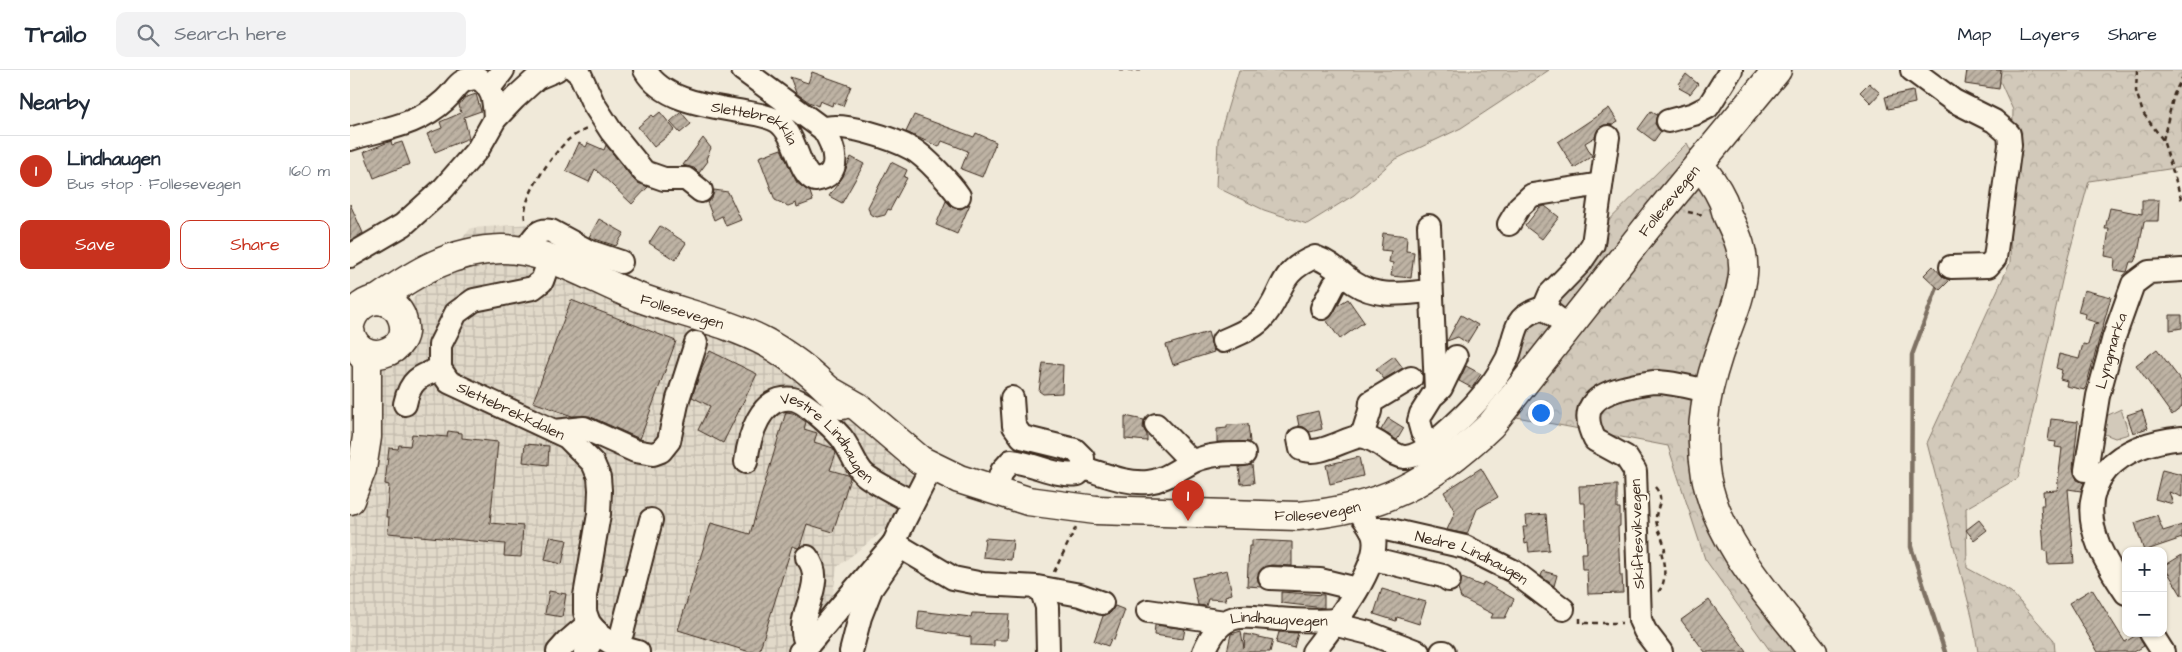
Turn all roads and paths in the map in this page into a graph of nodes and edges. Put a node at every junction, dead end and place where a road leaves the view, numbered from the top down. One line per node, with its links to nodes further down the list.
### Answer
1 (556, 70): 13 (street)
2 (575, 70): 14 (street)
3 (645, 70): 16 (street, Slettebrekklia)
4 (742, 70): 16 (street, Slettebrekklia)
5 (1119, 70): 6 (path)
6 (1141, 70)
7 (1731, 70): 15 (street)
8 (1912, 70): 34 (street)
9 (2137, 70): 19 (path)
10 (1770, 72): 20 (main road, Follesevegen)
11 (2182, 78): 19 (path)
12 (496, 79): 13 (street); 18 (street)
13 (495, 119): 31 (street)
14 (604, 121): 22 (street); 29 (path)
15 (1668, 121)
16 (823, 129): 23 (street)
17 (1608, 137): 21 (street)
18 (350, 139)
19 (2163, 140): 25 (path)
20 (1699, 165): 24 (main road, Follesevegen); 26 (main road)
21 (1601, 184): 27 (street); 39 (street)
22 (701, 191)
23 (959, 196)
24 (1681, 200): 26 (path); 26 (main road); 41 (main road, Follesevegen)
25 (2182, 201)
26 (1719, 217): 48 (main road)
27 (1509, 224)
28 (1429, 226): 37 (street)
29 (531, 241): 30 (main road, Follesevegen); 32 (main road, Follesevegen); 33 (street, Follesevegen)
30 (462, 255): 40 (main road, Follesevegen); 42 (main road, Follesevegen)
31 (350, 256)
32 (550, 259): 46 (street); 64 (main road, Follesevegen)
33 (621, 262)
34 (1951, 267)
35 (2182, 270): 63 (street, Lyngmarka)
36 (1343, 275): 37 (street); 38 (street); 43 (street)
37 (1430, 291): 49 (street)
38 (1322, 308)
39 (1544, 308): 41 (street); 58 (street)
40 (356, 323): 42 (main road); 42 (main road); 55 (main road, Follesevegen)
41 (1569, 327): 67 (main road, Follesevegen)
42 (399, 336): 55 (main road, Follesevegen)
43 (1223, 341)
44 (696, 343): 53 (street)
45 (1456, 357): 49 (street)
46 (440, 369): 51 (street); 53 (street, Slettebrekkdalen)
47 (1411, 378): 54 (street)
48 (1708, 391): 96 (street, Skiftesvikvegen); 97 (main road)
49 (1435, 394): 58 (street)
50 (1012, 398): 62 (street)
51 (405, 404)
52 (1156, 425): 61 (street)
53 (554, 431): 84 (street, Slettebrekkdalen)
54 (1362, 436): 57 (street); 58 (street)
55 (361, 438): 66 (main road, Follesevegen)
56 (2182, 438): 77 (street)
57 (1299, 439)
58 (1431, 444)
59 (1244, 454): 61 (street)
60 (746, 462): 64 (street, Vestre Lindhaugen)
61 (1193, 462): 62 (street)
62 (1083, 468): 65 (street)
63 (2086, 470)
64 (919, 478): 65 (main road, Follesevegen); 70 (street)
65 (995, 491): 67 (main road, Follesevegen)
66 (350, 500)
67 (1364, 518): 72 (street); 79 (street, Nedre Lindhaugen)
68 (651, 520): 87 (street)
69 (1076, 527): 75 (path)
70 (894, 543): 75 (street); 88 (street); 92 (street)
71 (806, 557): 88 (street)
72 (1374, 559): 74 (street); 76 (street, Lindhaugvegen)
73 (1270, 578): 76 (street)
74 (1449, 580)
75 (1041, 589): 78 (street); 93 (street)
76 (1357, 589): 86 (street, Lindhaugvegen)
77 (2125, 592)
78 (1102, 603)
79 (1563, 609)
80 (1148, 611): 81 (street)
81 (1224, 622): 86 (street, Lindhaugvegen); 94 (street)
82 (1584, 623): 83 (path)
83 (1627, 625)
84 (593, 627): 87 (street); 89 (street); 90 (street)
85 (2154, 637): 98 (street)
86 (1326, 638): 95 (street, Lindhaugvegen)
87 (616, 646): 91 (street)
88 (804, 649)
89 (558, 652)
90 (585, 652)
91 (638, 652)
92 (851, 652)
93 (1048, 652)
94 (1204, 652)
95 (1418, 652)
96 (1661, 652)
97 (1812, 652)
98 (2163, 652)

